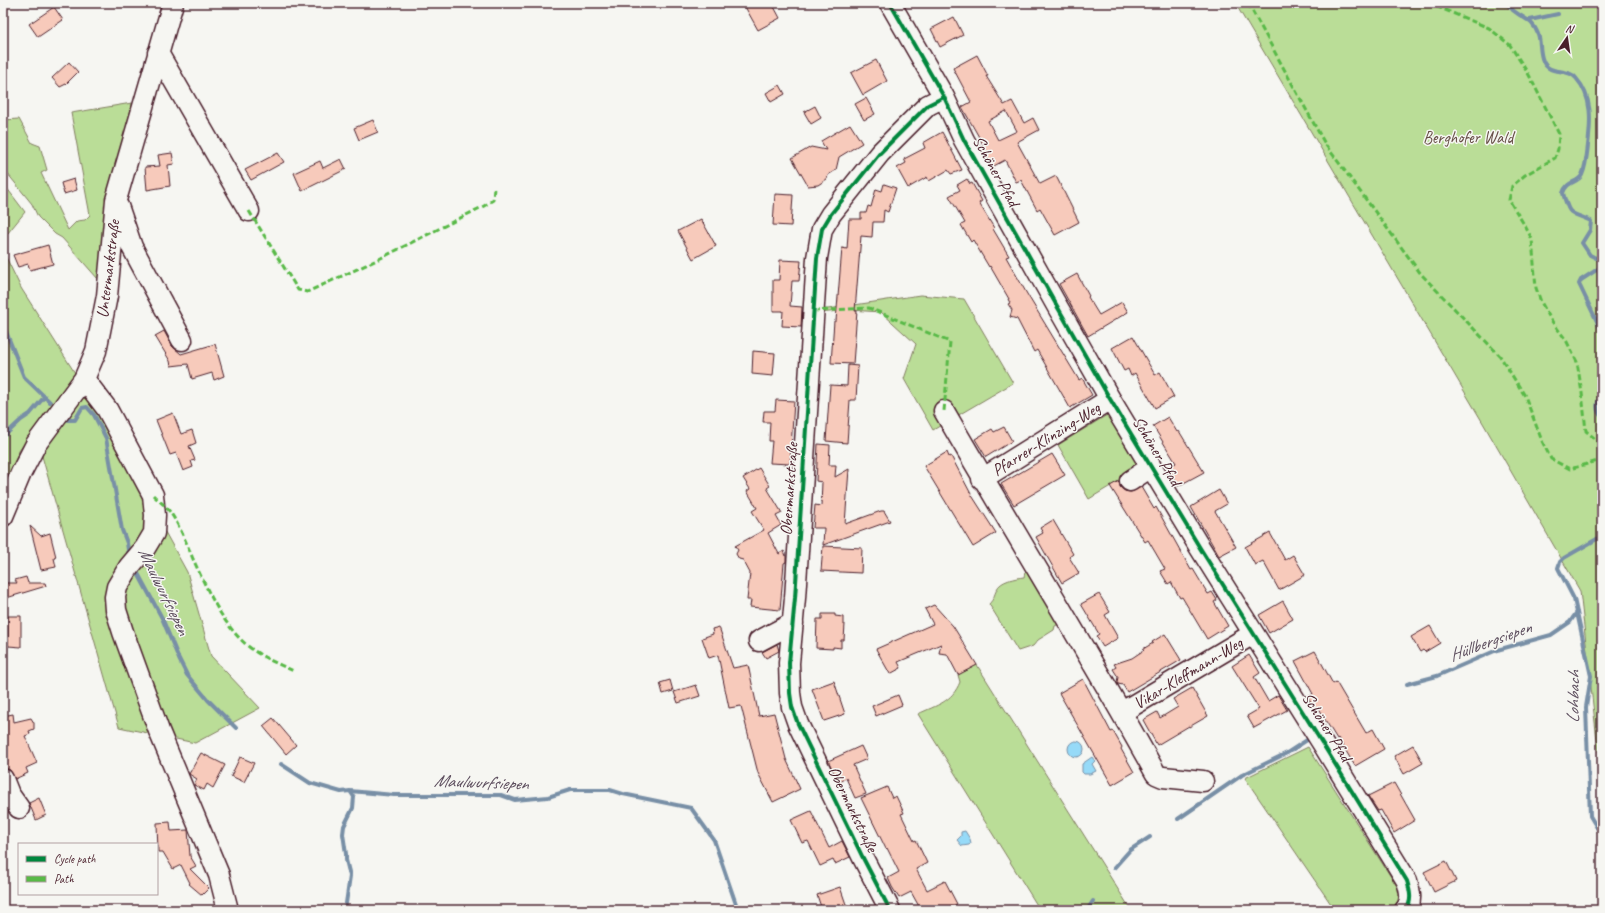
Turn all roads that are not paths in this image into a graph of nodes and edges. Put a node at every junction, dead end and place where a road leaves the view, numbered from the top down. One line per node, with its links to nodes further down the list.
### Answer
1 (174, 3): 3 (street, Untermarkstraße)
2 (890, 3): 4 (street, Schöner Pfad)
3 (158, 53): 5 (street, Untermarkstraße); 6 (street)
4 (944, 97): 9 (street, Schöner Pfad); 16 (street, Obermarkstraße)
5 (116, 200): 7 (street); 8 (street, Untermarkstraße)
6 (249, 211)
7 (182, 340)
8 (84, 379): 14 (street, Untermarkstraße); 24 (street)
9 (1110, 399): 11 (street, Schöner Pfad); 12 (street, Pfarrer-Klinzing-Weg)
10 (944, 411): 12 (street, Pfarrer-Klinzing-Weg)
11 (1151, 467): 13 (street); 17 (street, Schöner Pfad)
12 (982, 479): 15 (street, Pfarrer-Klinzing-Weg)
13 (1130, 481)
14 (3, 516)
15 (1053, 595): 19 (street, Vikar-Kleffmann-Weg)
16 (793, 623): 18 (street); 25 (street, Obermarkstraße)
17 (1253, 634): 19 (street, Vikar-Kleffmann-Weg); 23 (street, Schöner Pfad)
18 (759, 641)
19 (1122, 712): 21 (street, Vikar-Kleffmann-Weg)
20 (3, 780): 22 (street)
21 (1203, 781)
22 (19, 808)
23 (1408, 909)
24 (228, 910)
25 (890, 910)

